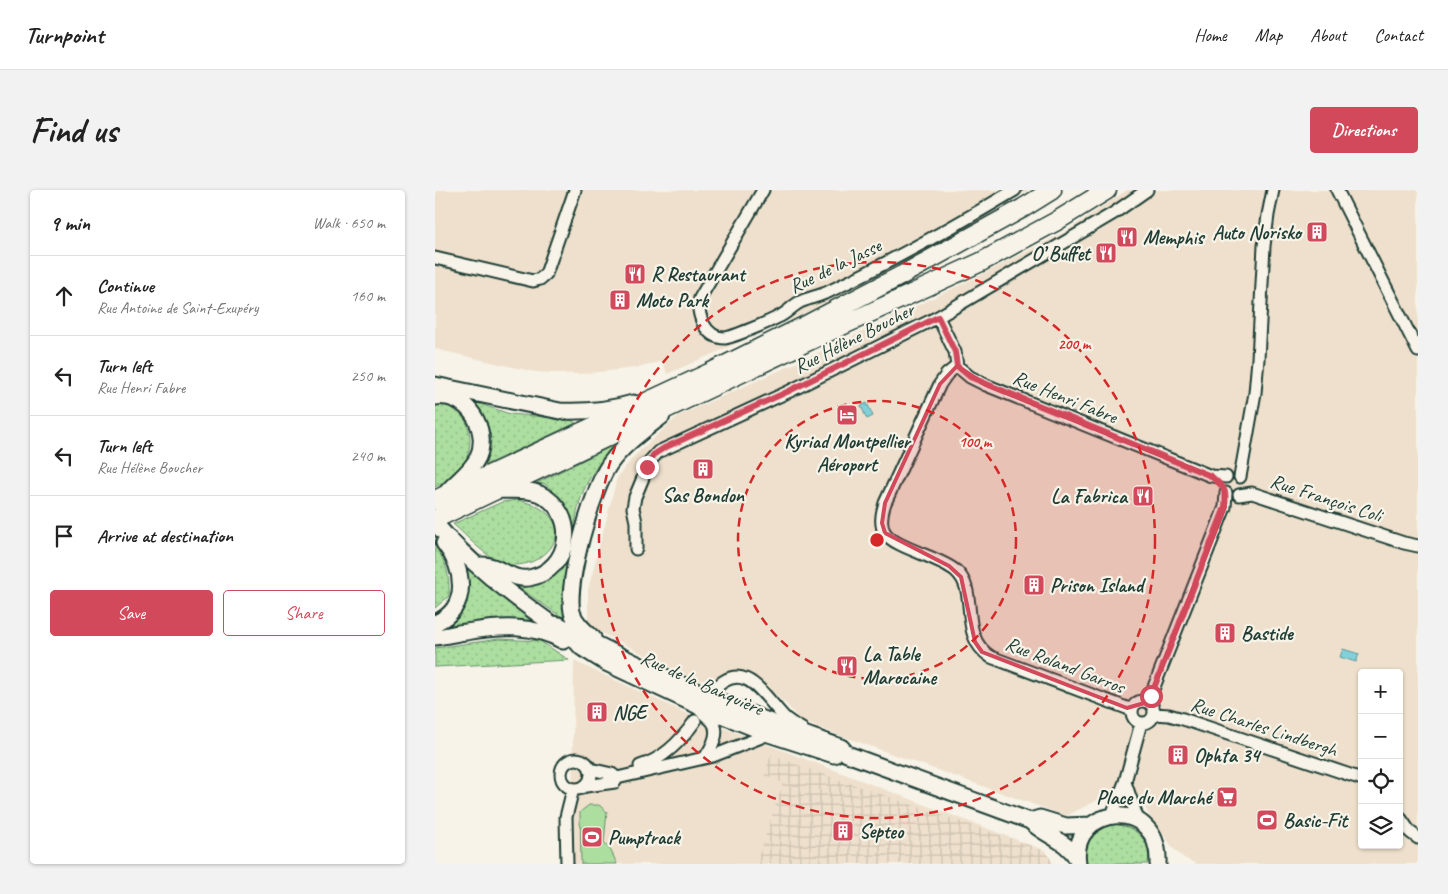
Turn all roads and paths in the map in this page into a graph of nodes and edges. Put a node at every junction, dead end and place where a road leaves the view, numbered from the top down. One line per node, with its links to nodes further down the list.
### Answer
1 (575, 190): 9 (street)
2 (763, 190): 3 (street, Rue de la Jasse)
3 (1015, 190)
4 (1052, 190): 15 (highway)
5 (1107, 190): 15 (highway)
6 (1147, 190): 10 (street, Rue Hélène Boucher)
7 (1273, 190): 16 (street)
8 (1337, 190): 11 (street)
9 (435, 258)
10 (938, 317): 12 (street); 21 (street, Rue Hélène Boucher)
11 (1418, 351)
12 (957, 366): 16 (street, Rue Henri Fabre); 29 (street, Rue Roland Garros)
13 (435, 385): 15 (main road)
14 (435, 397): 18 (main road)
15 (667, 400): 17 (highway); 18 (highway); 25 (main road)
16 (1233, 485): 20 (street, Rue François Coli); 27 (street)
17 (498, 490): 18 (highway); 22 (main road)
18 (445, 502): 19 (highway)
19 (437, 524): 22 (main road, Rue de la Banquière); 23 (main road)
20 (1418, 546)
21 (636, 548)
22 (477, 566): 25 (main road, Rue de la Banquière)
23 (435, 623)
24 (435, 637): 25 (main road)
25 (589, 646): 28 (main road, Rue de la Banquière); 34 (main road, Rue de la Banquière)
26 (713, 691): 34 (street)
27 (1148, 702): 29 (street); 30 (street)
28 (696, 706): 33 (main road, Rue de la Banquière); 35 (street)
29 (1132, 710): 32 (street)
30 (1154, 714): 32 (street); 42 (street, Rue Charles Lindbergh)
31 (695, 721): 40 (street)
32 (1141, 724): 43 (street)
33 (769, 734): 36 (street); 37 (main road, Rue de la Banquière)
34 (805, 734): 37 (main road, Rue de la Banquière)
35 (715, 741): 36 (street); 38 (street)
36 (722, 752): 38 (street)
37 (847, 754): 48 (main road, Rue de la Banquière)
38 (706, 756): 40 (street)
39 (590, 769): 41 (street); 44 (street); 45 (street)
40 (630, 775): 41 (street)
41 (617, 778): 44 (street)
42 (1358, 778)
43 (1125, 782): 46 (street); 47 (street)
44 (586, 786): 45 (street)
45 (573, 789): 54 (street)
46 (1112, 815): 47 (main road); 50 (main road)
47 (1138, 820): 52 (main road)
48 (1031, 821): 50 (main road, Rue de la Banquière); 53 (main road, Rue de la Banquière)
49 (1403, 822): 51 (street)
50 (1091, 825): 53 (main road)
51 (1418, 838)
52 (1158, 858): 55 (main road)
53 (1077, 862)
54 (567, 864)
55 (1169, 864)

